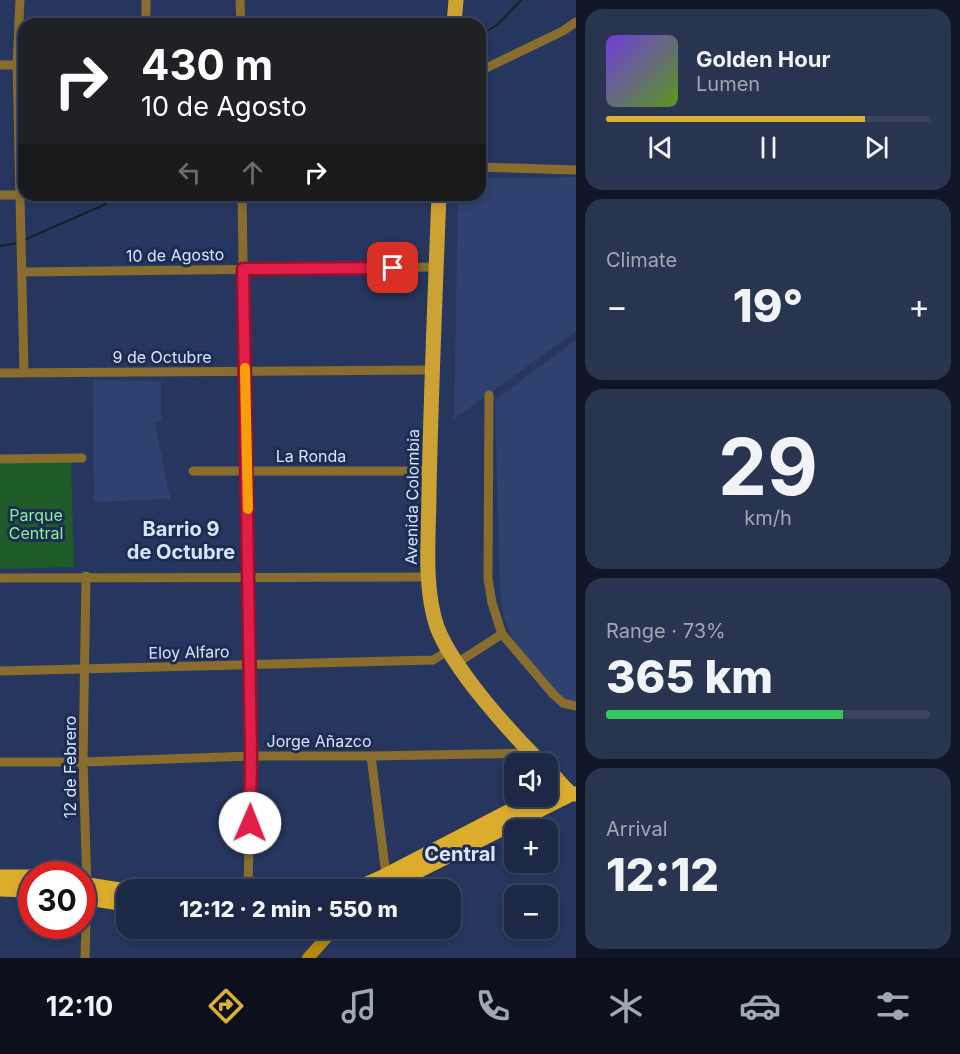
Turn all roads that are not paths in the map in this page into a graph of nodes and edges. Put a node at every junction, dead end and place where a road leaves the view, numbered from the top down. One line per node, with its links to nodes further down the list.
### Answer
1 (20, 0): 5 (street)
2 (146, 0): 6 (street)
3 (240, 0): 7 (street)
4 (456, 0): 8 (main road)
5 (20, 18)
6 (146, 18)
7 (241, 18)
8 (454, 18)
9 (576, 22): 11 (street)
10 (486, 61): 11 (street)
11 (497, 62): 14 (street)
12 (0, 65): 13 (street)
13 (18, 65)
14 (486, 68)
15 (486, 167): 16 (street)
16 (576, 170)
17 (0, 195): 18 (street)
18 (18, 195)
19 (23, 201): 24 (street)
20 (242, 201): 23 (street)
21 (439, 201): 22 (main road, Avenida Colombia)
22 (436, 267): 23 (street, 10 de Agosto); 25 (main road, Avenida Colombia)
23 (243, 269): 24 (street, 10 de Agosto); 26 (street)
24 (23, 272): 28 (street)
25 (433, 370): 26 (street, 9 de Octubre); 34 (main road, Avenida Colombia)
26 (245, 372): 28 (street, 9 de Octubre); 33 (street)
27 (0, 373): 28 (street, 9 de Octubre)
28 (24, 373)
29 (489, 394): 39 (street)
30 (82, 458): 31 (street)
31 (0, 459)
32 (193, 471): 33 (street, La Ronda)
33 (247, 471): 34 (street, La Ronda); 36 (street)
34 (430, 471): 37 (main road, Avenida Colombia)
35 (86, 576): 36 (street); 38 (street); 42 (street, 12 de Febrero)
36 (249, 576): 37 (street); 41 (street)
37 (428, 577): 40 (main road, Avenida Colombia)
38 (0, 578)
39 (502, 634): 40 (street, Eloy Alfaro); 44 (street)
40 (453, 657): 41 (street, Eloy Alfaro); 45 (main road, Avenida Colombia)
41 (250, 666): 42 (street, Eloy Alfaro); 46 (street)
42 (85, 670): 43 (street, Eloy Alfaro); 50 (street, 12 de Febrero)
43 (0, 671)
44 (576, 706)
45 (532, 753)
46 (251, 756): 47 (street, Jorge Añazco); 50 (street, Jorge Añazco); 57 (street)
47 (371, 756): 48 (street, Jorge Añazco); 58 (street)
48 (504, 758)
49 (0, 762): 50 (street, Jorge Añazco)
50 (83, 762): 54 (street, 12 de Febrero)
51 (558, 780): 52 (main road)
52 (570, 791): 60 (highway)
53 (519, 807): 59 (highway)
54 (84, 861)
55 (0, 877): 56 (highway)
56 (18, 877)
57 (248, 879)
58 (383, 879)
59 (388, 879)
60 (389, 879)
61 (0, 890): 62 (highway)
62 (18, 890)
63 (96, 891): 64 (highway)
64 (116, 891)
65 (96, 895): 66 (highway)
66 (116, 901)
67 (85, 939): 69 (street, 12 de Febrero)
68 (325, 939): 70 (main road)
69 (86, 958)
70 (308, 958)

